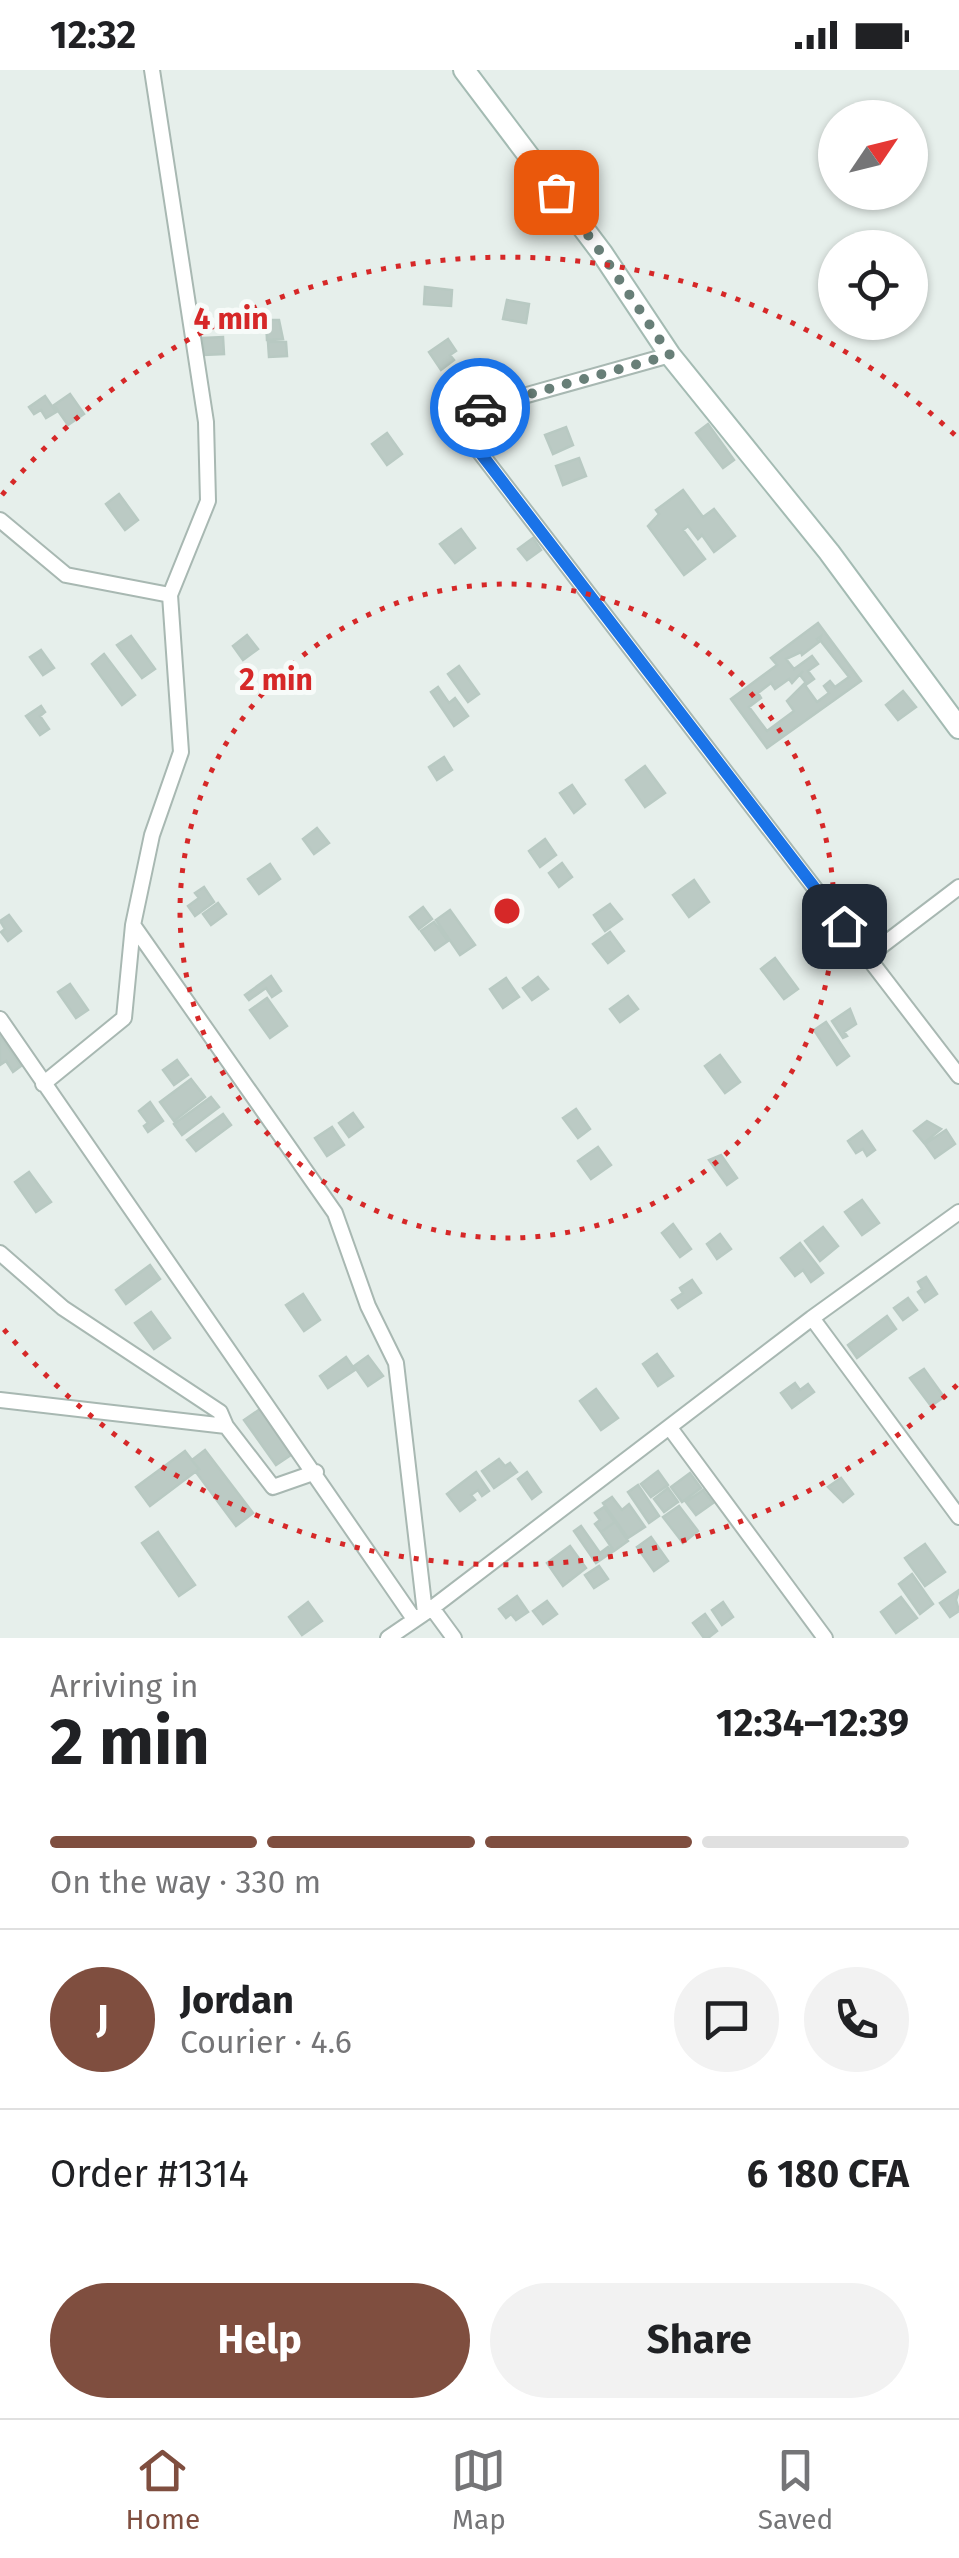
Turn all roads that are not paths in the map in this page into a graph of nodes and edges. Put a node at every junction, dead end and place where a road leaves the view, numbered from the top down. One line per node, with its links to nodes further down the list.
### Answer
1 (152, 70): 5 (street)
2 (464, 70): 3 (main road)
3 (670, 355): 6 (main road); 9 (street)
4 (0, 520): 5 (street)
5 (170, 595): 8 (street)
6 (959, 728)
7 (959, 888): 9 (street)
8 (133, 925): 12 (street); 21 (street)
9 (868, 957): 11 (street)
10 (0, 1019): 12 (street)
11 (959, 1076)
12 (43, 1084): 19 (street)
13 (959, 1212): 15 (street)
14 (0, 1253): 17 (street)
15 (812, 1318): 18 (street); 20 (street)
16 (0, 1400): 17 (street)
17 (226, 1426): 19 (street)
18 (670, 1428): 21 (street); 24 (street)
19 (316, 1472): 21 (street)
20 (959, 1517)
21 (424, 1613): 22 (street); 23 (street)
22 (388, 1638)
23 (454, 1638)
24 (825, 1638)

